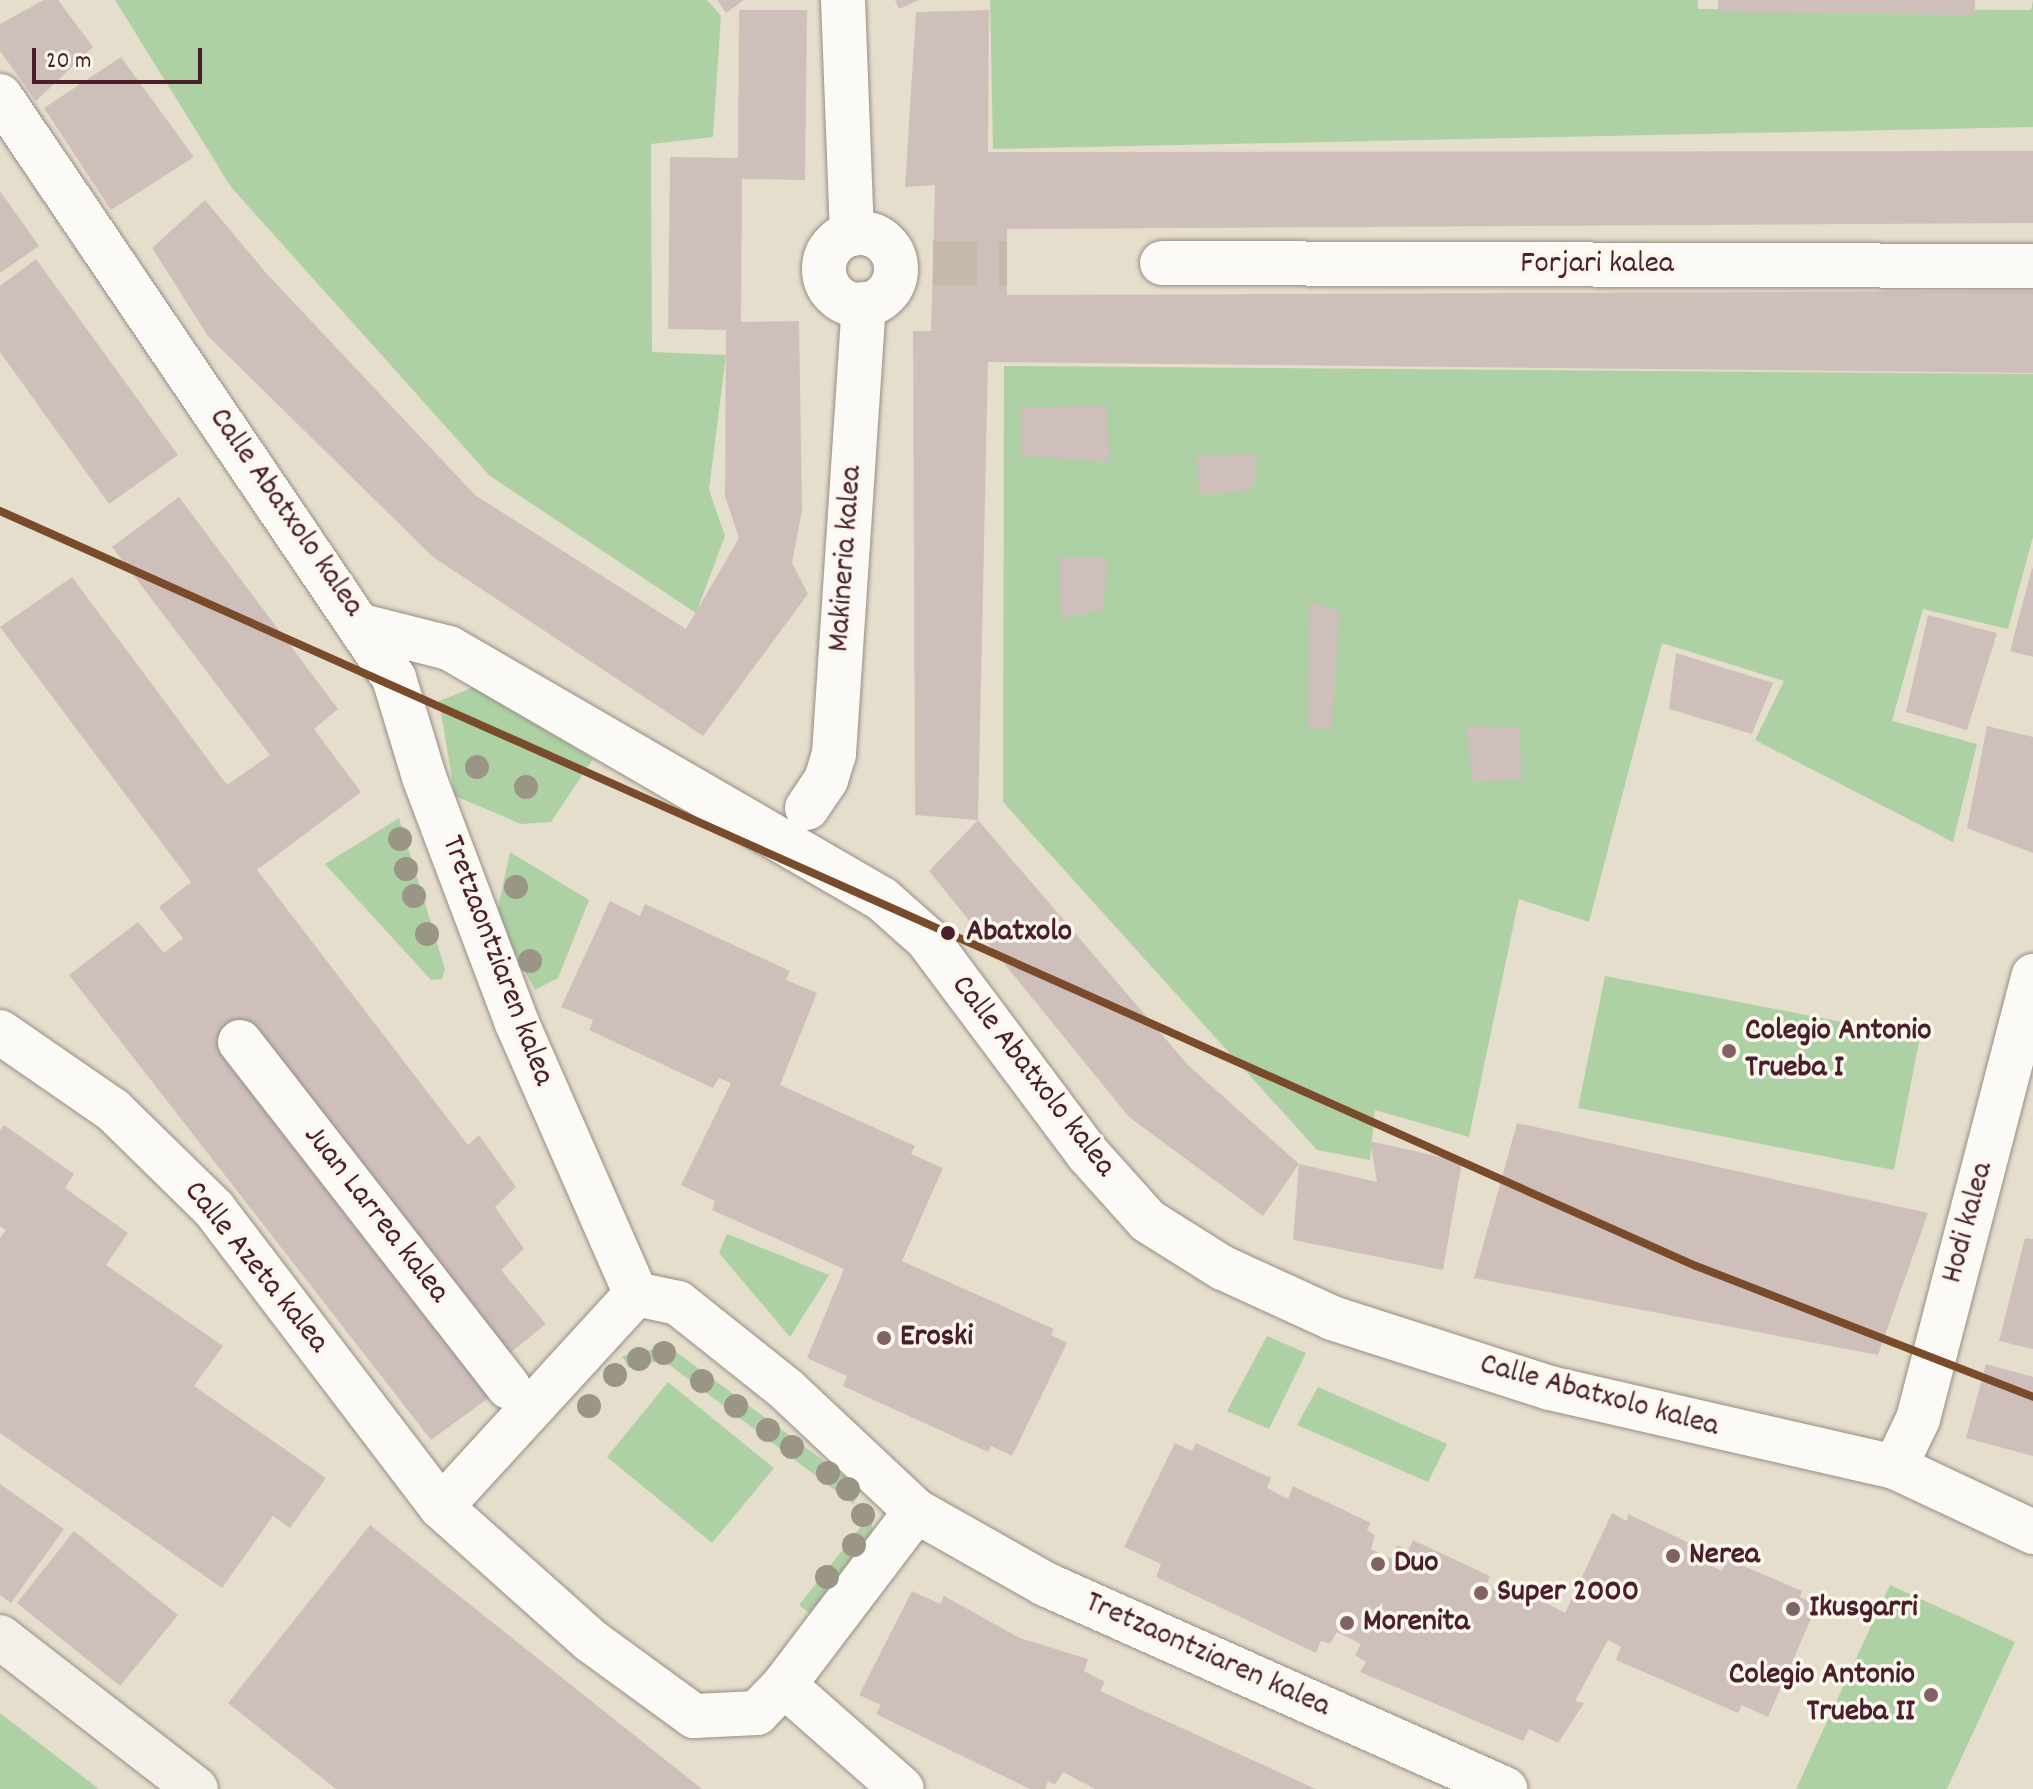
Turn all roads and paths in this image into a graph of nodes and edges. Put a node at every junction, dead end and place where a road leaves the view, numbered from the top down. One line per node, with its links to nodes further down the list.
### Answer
1 (843, 0): 3 (street)
2 (0, 96): 7 (street, Calle Abatxolo kalea)
3 (852, 234): 6 (street); 6 (street)
4 (1162, 263): 5 (street, Forjari kalea)
5 (2033, 266)
6 (864, 304): 8 (street, Makineria kalea)
7 (362, 626): 12 (street, Tretzaontziaren kalea); 14 (street, Calle Abatxolo kalea)
8 (807, 808)
9 (2033, 976): 14 (street, Hodi kalea)
10 (0, 1032): 15 (street, Calle Azeta kalea)
11 (240, 1042): 13 (street, Juan Larrea kalea)
12 (636, 1294): 15 (street); 16 (street, Tretzaontziaren kalea)
13 (509, 1387)
14 (1895, 1467): 17 (street, Calle Abatxolo kalea)
15 (441, 1507): 19 (street, Calle Azeta kalea)
16 (916, 1511): 19 (street, Calle Azeta kalea); 22 (street, Tretzaontziaren kalea)
17 (2033, 1532)
18 (0, 1637): 20 (street)
19 (784, 1685): 21 (street)
20 (196, 1789)
21 (902, 1789)
22 (1505, 1789)

